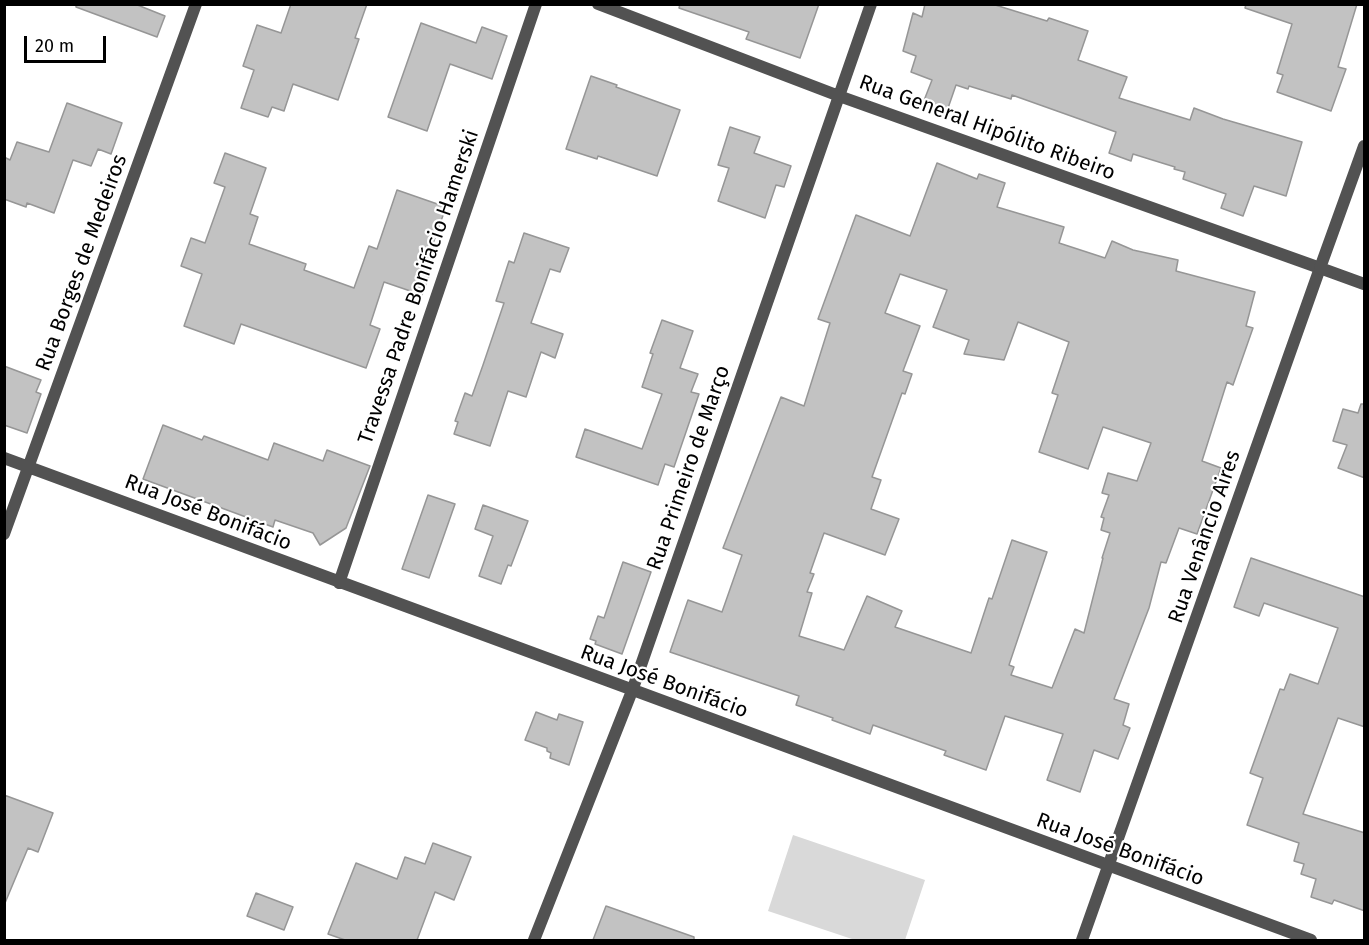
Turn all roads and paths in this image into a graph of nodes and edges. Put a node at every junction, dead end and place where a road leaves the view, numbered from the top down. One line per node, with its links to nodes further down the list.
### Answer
1 (196, 4): 10 (street, Rua Borges de Medeiros)
2 (536, 4): 12 (street, Travessa Padre Bonifácio Hamerski)
3 (598, 4): 5 (street, Rua General Hipólito Ribeiro)
4 (871, 4): 5 (street, Rua Primeiro de Março)
5 (839, 96): 7 (street, Rua General Hipólito Ribeiro); 13 (street, Rua Primeiro de Março)
6 (1365, 146): 7 (street, Rua Venâncio Aires)
7 (1320, 268): 8 (street, Rua General Hipólito Ribeiro); 14 (street, Rua Venâncio Aires)
8 (1365, 284)
9 (4, 458): 10 (street, Rua José Bonifácio)
10 (29, 467): 11 (street, Rua Borges de Medeiros); 12 (street, Rua José Bonifácio)
11 (4, 534)
12 (339, 583): 13 (street, Rua José Bonifácio)
13 (632, 691): 14 (street, Rua José Bonifácio); 15 (street, Rua Primeiro de Março)
14 (1109, 867): 16 (street, Rua Venâncio Aires); 17 (street, Rua José Bonifácio)
15 (534, 940)
16 (1082, 940)
17 (1311, 940)

